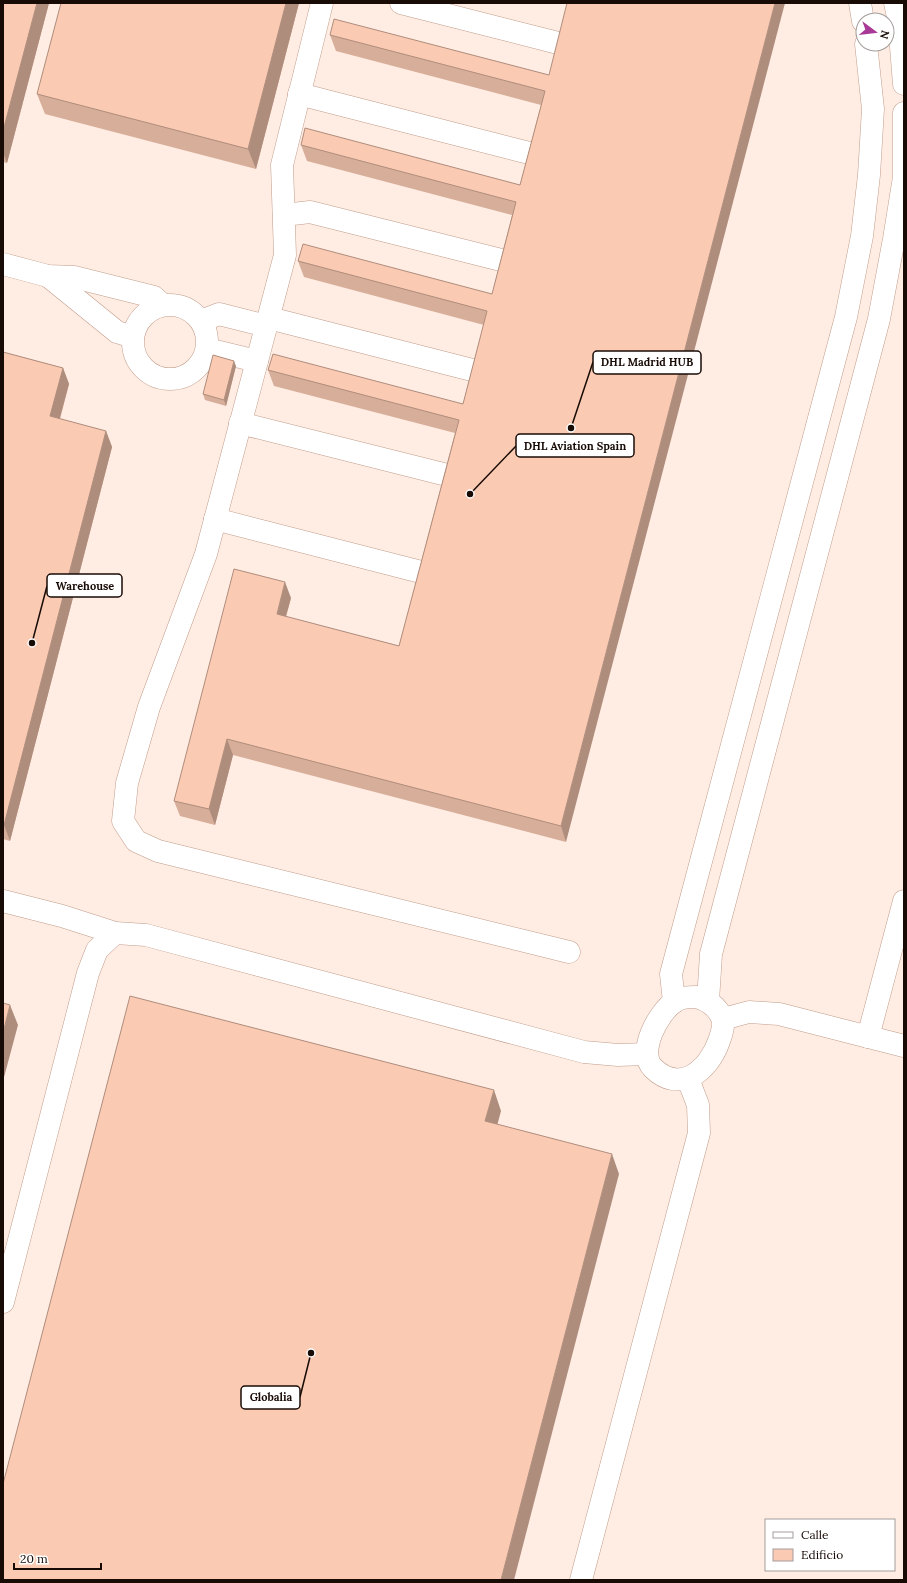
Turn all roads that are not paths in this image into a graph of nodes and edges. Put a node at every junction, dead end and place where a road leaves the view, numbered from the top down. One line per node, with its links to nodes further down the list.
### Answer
1 (322, 3): 7 (lane)
2 (401, 3): 4 (lane)
3 (895, 3): 6 (lane)
4 (562, 44)
5 (867, 52): 30 (lane)
6 (904, 84)
7 (300, 94): 9 (lane); 10 (lane)
8 (904, 113): 29 (lane)
9 (533, 154)
10 (284, 215): 11 (lane); 16 (lane)
11 (505, 261)
12 (3, 264): 13 (lane)
13 (48, 276): 14 (lane); 17 (lane)
14 (163, 305): 15 (lane); 17 (lane)
15 (201, 321): 16 (lane); 18 (lane)
16 (267, 322): 19 (lane); 20 (lane)
17 (133, 337): 18 (lane)
18 (207, 349): 19 (lane)
19 (257, 362): 21 (lane)
20 (476, 371)
21 (240, 424): 22 (lane); 23 (lane)
22 (447, 475)
23 (215, 519): 24 (lane); 28 (lane)
24 (421, 572)
25 (3, 901): 27 (lane)
26 (904, 901): 32 (lane)
27 (115, 933): 34 (lane); 36 (lane)
28 (569, 952)
29 (708, 1001): 30 (lane); 31 (lane)
30 (674, 1002): 34 (lane)
31 (723, 1019): 32 (lane); 35 (lane)
32 (868, 1037): 33 (lane)
33 (904, 1046)
34 (647, 1054): 35 (lane)
35 (688, 1079): 37 (lane)
36 (3, 1302)
37 (581, 1580)

